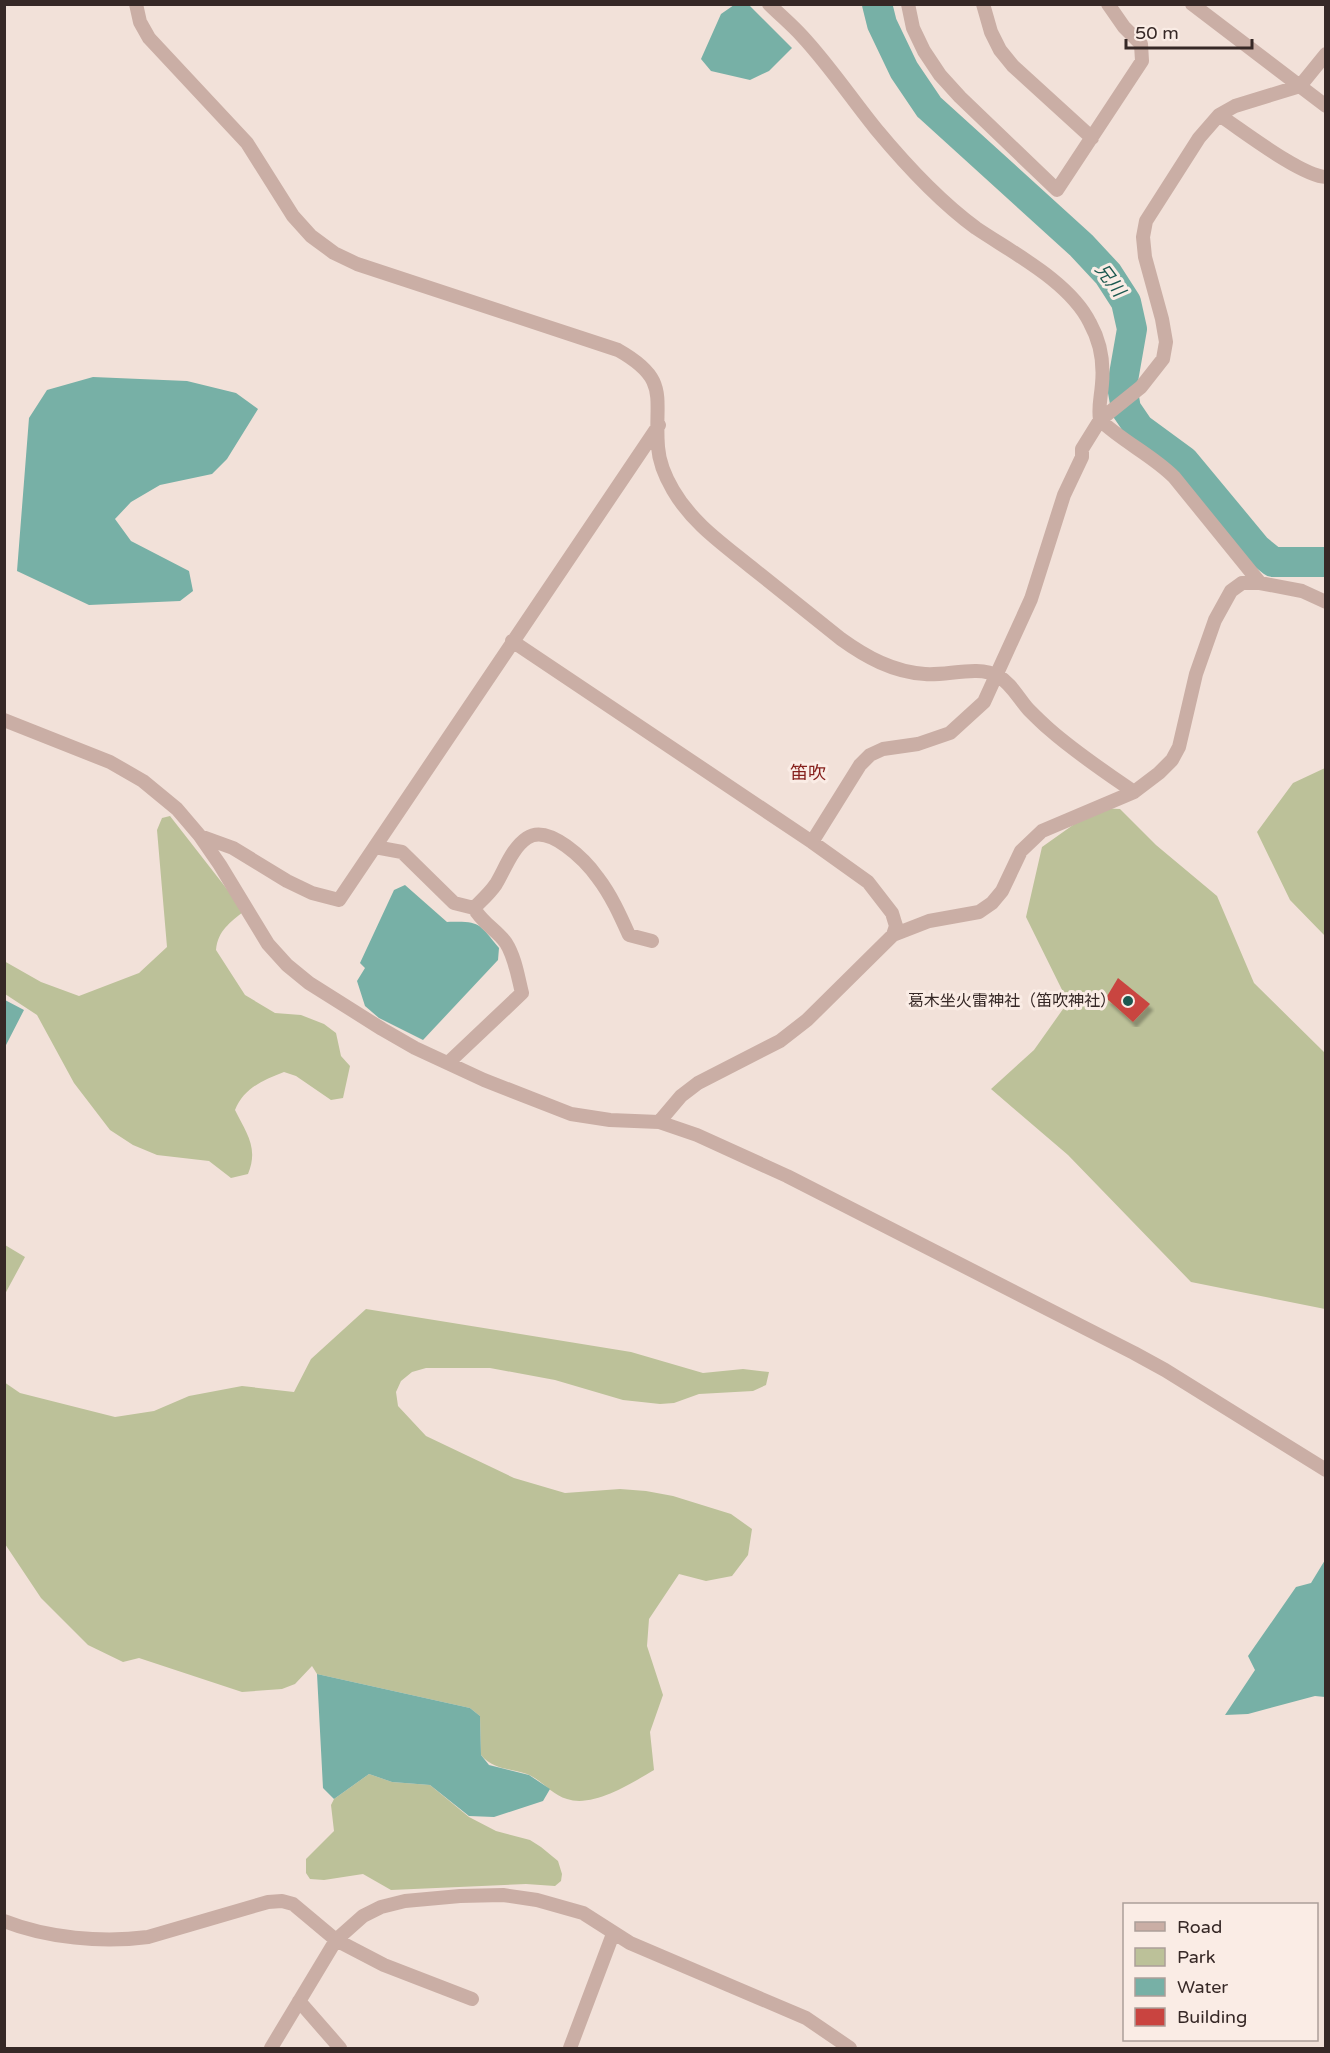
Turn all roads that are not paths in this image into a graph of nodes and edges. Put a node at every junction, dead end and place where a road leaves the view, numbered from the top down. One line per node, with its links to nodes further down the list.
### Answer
1 (136, 4): 15 (street)
2 (769, 4): 14 (street)
3 (908, 4): 12 (street)
4 (983, 4): 12 (street)
5 (1107, 4): 12 (street)
6 (1192, 4): 7 (street)
7 (1212, 10): 9 (street)
8 (1326, 54): 9 (street)
9 (1300, 86): 10 (street); 11 (street)
10 (1326, 106)
11 (1219, 115): 13 (street); 14 (street)
12 (1092, 138)
13 (1326, 177)
14 (1105, 416): 16 (street); 19 (street)
15 (659, 425): 18 (street); 19 (street)
16 (1260, 583): 17 (street); 21 (street)
17 (1326, 602)
18 (512, 641): 23 (street); 24 (street)
19 (996, 674): 21 (street); 23 (street)
20 (4, 720): 22 (street)
21 (1134, 792): 26 (street)
22 (200, 836): 24 (street); 28 (street)
23 (812, 842): 26 (street)
24 (375, 847): 25 (street)
25 (474, 908): 27 (street); 28 (street)
26 (893, 935): 29 (street)
27 (652, 941)
28 (448, 1063): 29 (street)
29 (659, 1122): 30 (street)
30 (1326, 1470)
31 (4, 1921): 33 (street)
32 (613, 1934): 33 (street); 38 (street); 39 (street)
33 (336, 1940): 34 (street); 35 (street)
34 (472, 1999)
35 (299, 2001): 36 (street); 37 (street)
36 (271, 2049)
37 (340, 2049)
38 (570, 2049)
39 (850, 2049)

